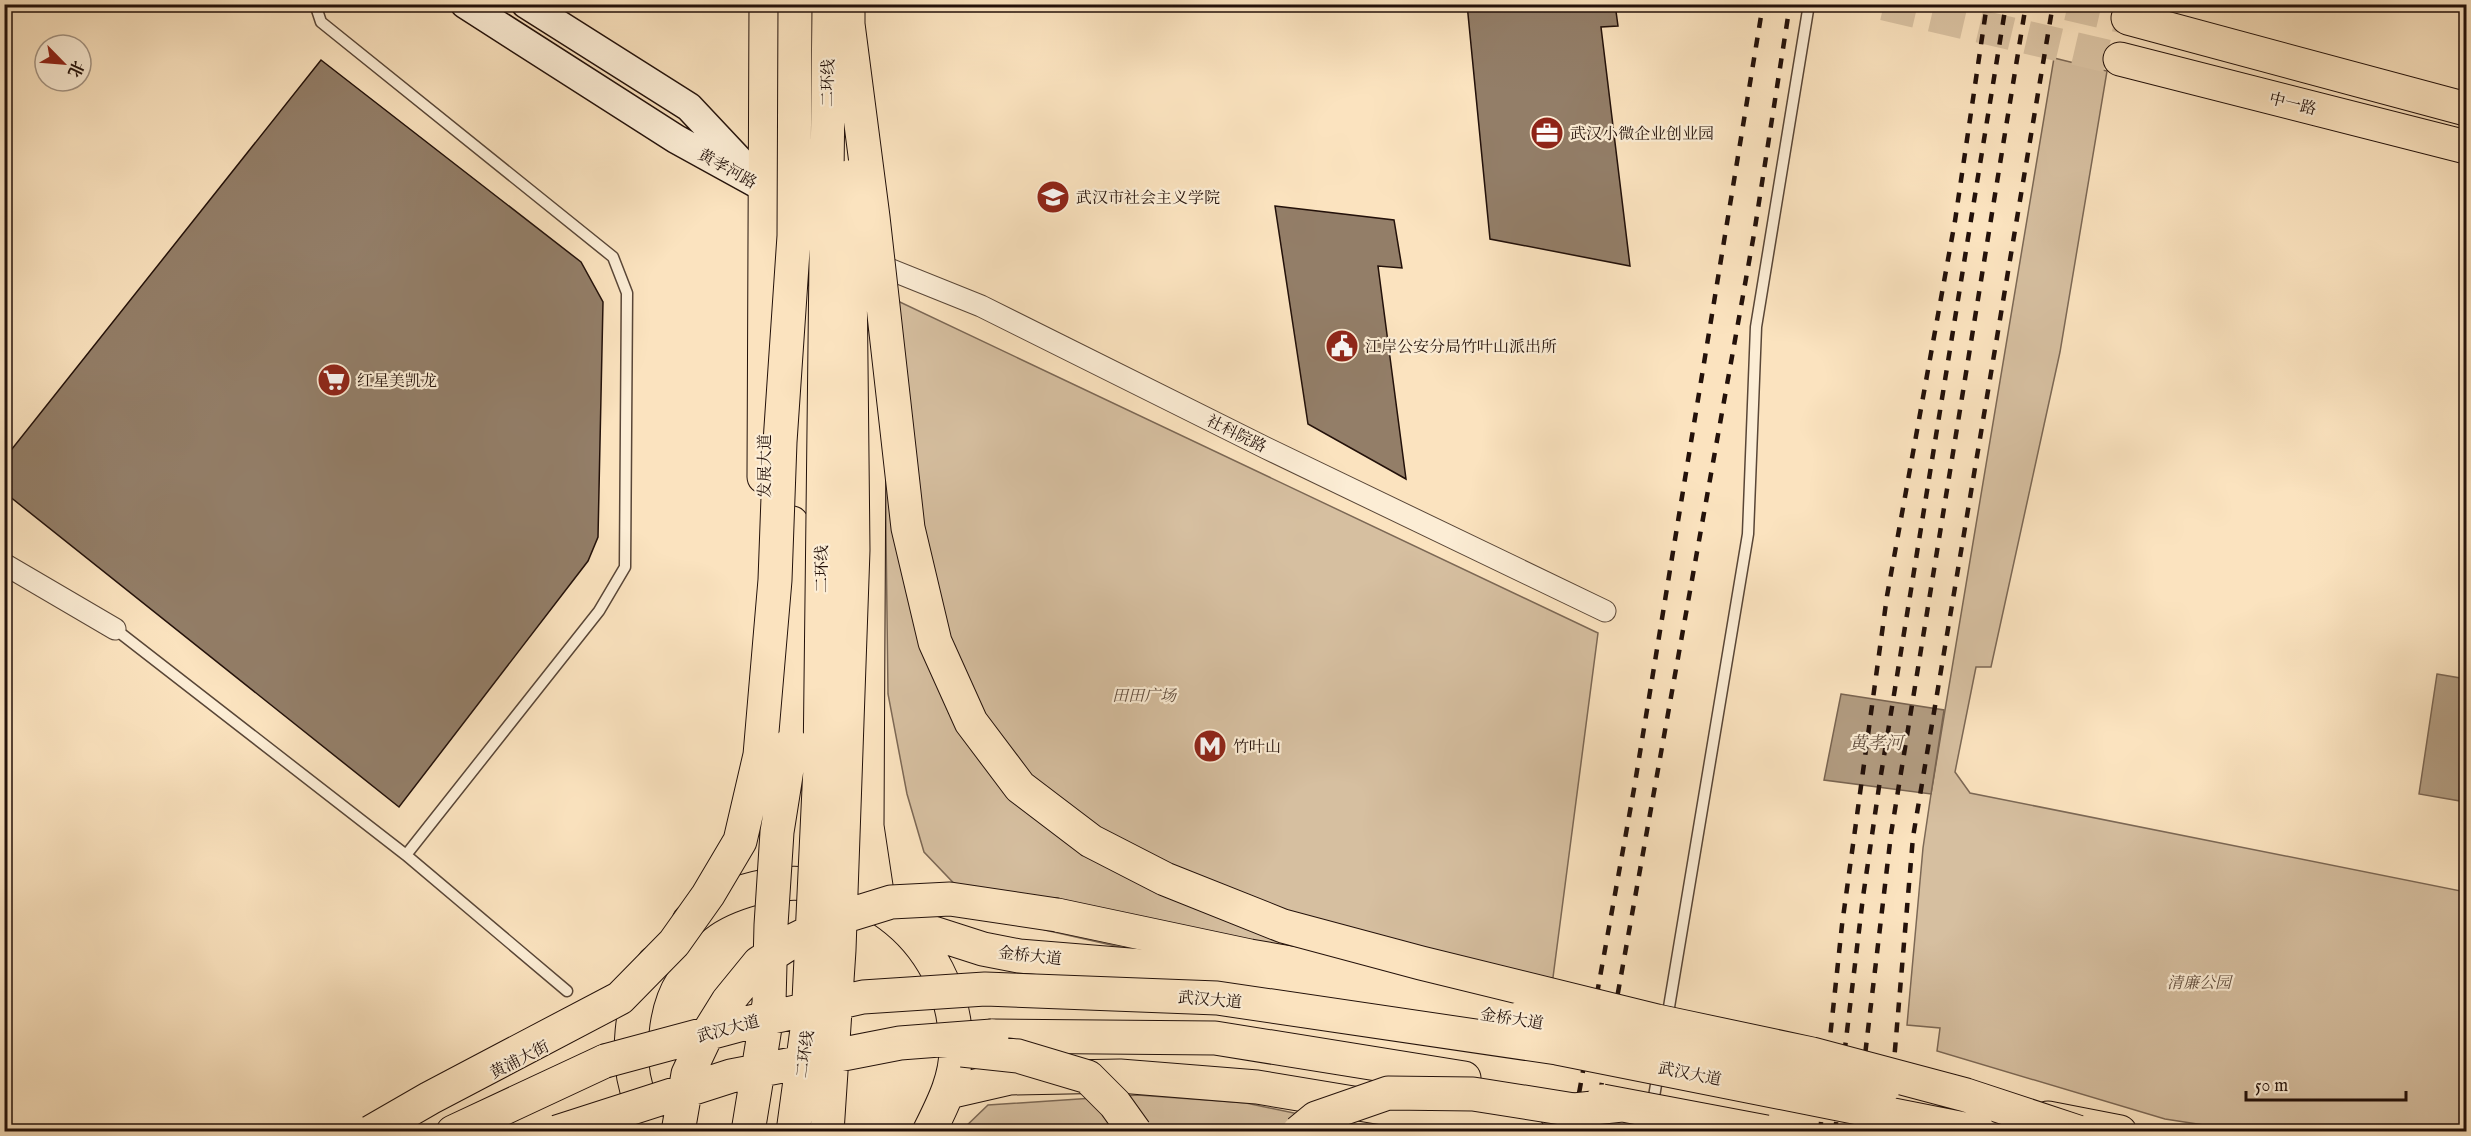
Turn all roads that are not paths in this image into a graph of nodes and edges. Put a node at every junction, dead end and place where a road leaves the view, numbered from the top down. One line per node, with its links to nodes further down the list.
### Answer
1 (315, 4): 19 (lane)
2 (465, 4): 12 (main road, 黄孝河路)
3 (526, 4): 12 (main road, 黄孝河路)
4 (765, 4): 12 (main road, 发展大道)
5 (795, 4): 13 (main road, 二环线, bridge)
6 (1809, 4): 43 (lane)
7 (846, 9): 14 (main road); 24 (main road, bridge); 38 (main road, 二环线, bridge); 39 (main road, bridge)
8 (2128, 18): 10 (main road)
9 (2120, 58): 11 (main road, 中一路)
10 (2466, 109)
11 (2466, 147)
12 (765, 188): 14 (main road); 21 (main road, 发展大道)
13 (794, 236): 18 (main road, 二环线, bridge); 30 (main road, bridge)
14 (866, 260): 16 (street, 社科院路); 20 (main road)
15 (4, 564): 17 (street)
16 (1605, 611)
17 (115, 629): 19 (lane)
18 (791, 744): 36 (main road, bridge); 37 (main road, 二环线, bridge)
19 (405, 855): 23 (lane)
20 (891, 915): 21 (main road, 金桥大道); 26 (main road); 47 (main road, 金桥大道, bridge)
21 (693, 918): 22 (main road)
22 (647, 974): 31 (main road, 黄浦大街); 34 (main road)
23 (567, 991)
24 (1657, 1021): 35 (main road, bridge); 46 (main road, bridge)
25 (900, 1043): 27 (main road, bridge); 28 (main road, bridge); 41 (main road, bridge)
26 (949, 1092): 29 (main road); 40 (main road)
27 (1622, 1105): 42 (main road, bridge); 44 (main road, bridge)
28 (599, 1123): 33 (main road, bridge)
29 (1516, 1129)
30 (371, 1131)
31 (381, 1131)
32 (453, 1131): 45 (main road, 武汉大道, bridge)
33 (557, 1131)
34 (656, 1131)
35 (678, 1131)
36 (748, 1131)
37 (767, 1131)
38 (794, 1131)
39 (827, 1131)
40 (929, 1131)
41 (1135, 1131)
42 (1299, 1131)
43 (1648, 1131)
44 (1766, 1131)
45 (1980, 1131)
46 (2078, 1131)
47 (2120, 1131)

